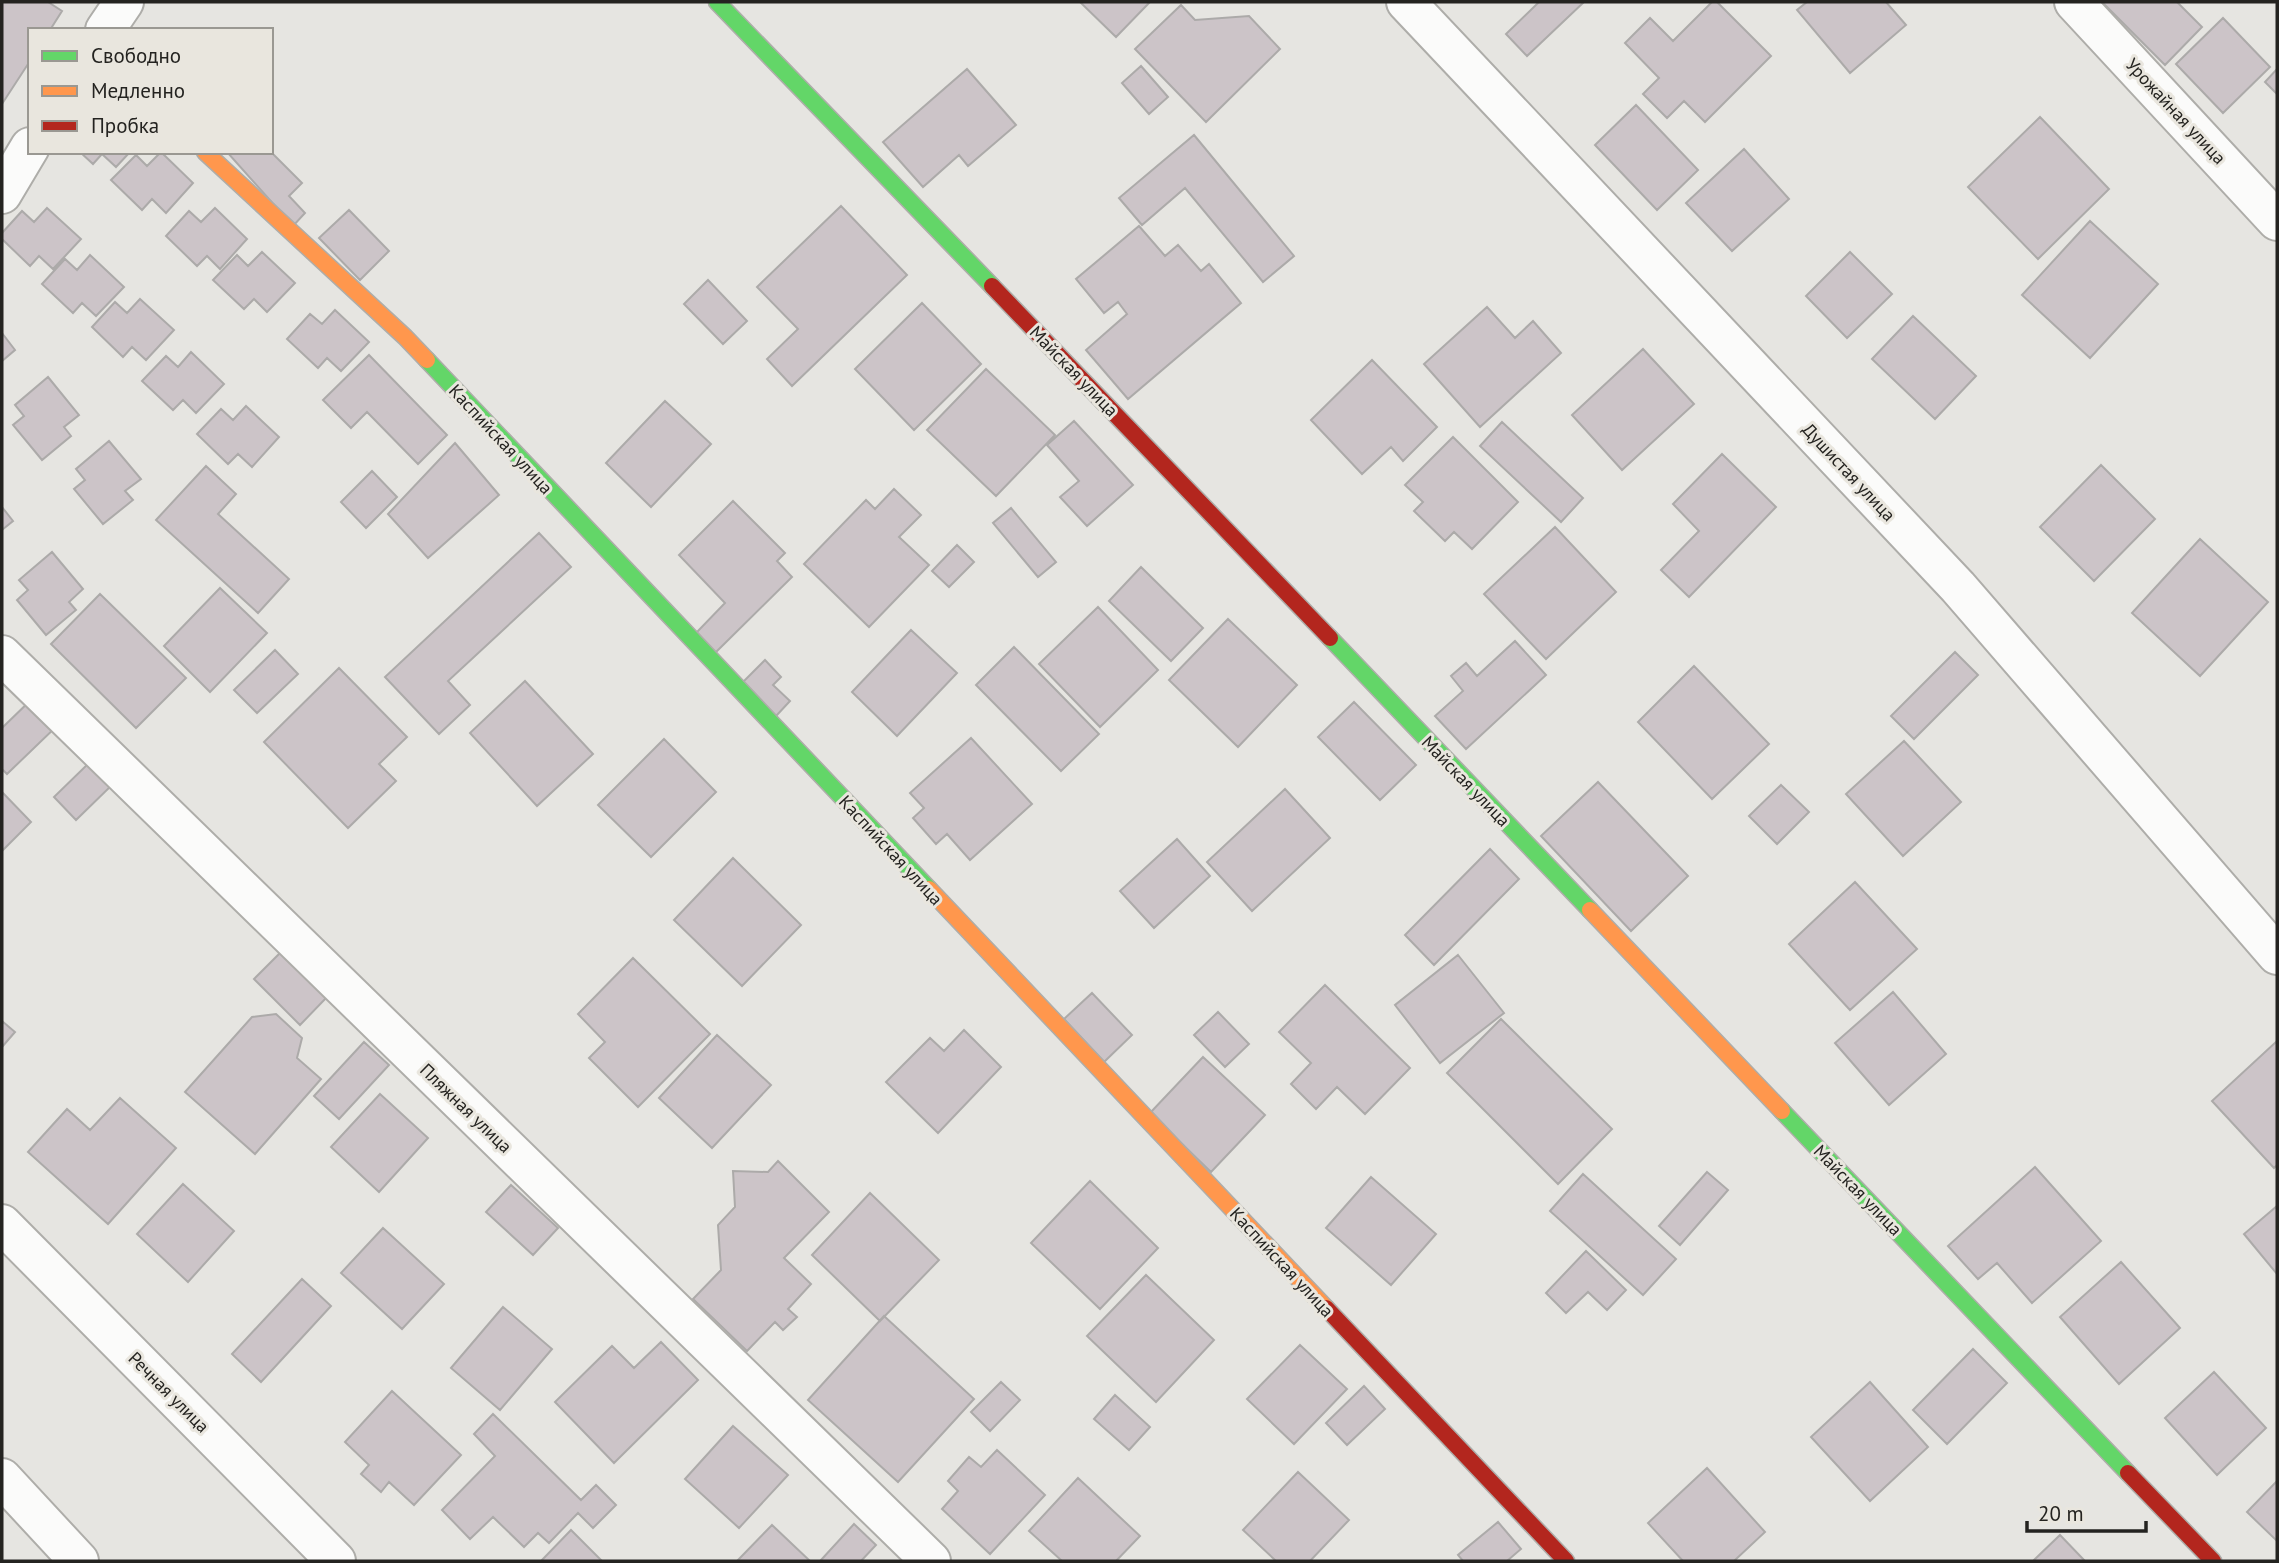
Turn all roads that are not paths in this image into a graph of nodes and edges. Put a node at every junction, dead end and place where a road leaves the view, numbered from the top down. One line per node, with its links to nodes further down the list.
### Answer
1 (124, 2): 5 (street)
2 (717, 2): 18 (street, Майская улица)
3 (1406, 2): 11 (street, Душистая улица)
4 (2074, 2): 9 (street, Урожайная улица)
5 (106, 28)
6 (28, 150): 8 (street)
7 (207, 154): 17 (street, Каспийская улица)
8 (2, 194)
9 (2277, 221)
10 (2, 655): 16 (street, Пляжная улица)
11 (2277, 955)
12 (2, 1224): 15 (street, Речная улица)
13 (2, 1478): 14 (street)
14 (79, 1561)
15 (336, 1561)
16 (931, 1561)
17 (1566, 1561)
18 (2213, 1561)

